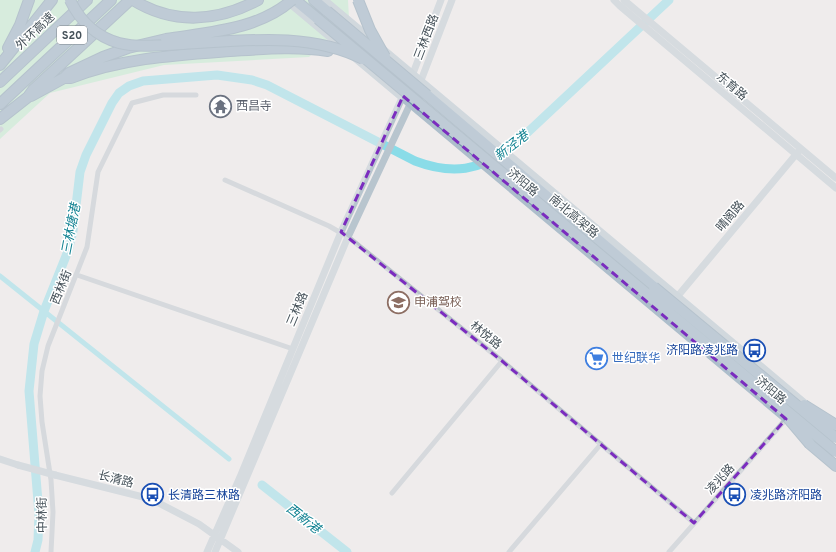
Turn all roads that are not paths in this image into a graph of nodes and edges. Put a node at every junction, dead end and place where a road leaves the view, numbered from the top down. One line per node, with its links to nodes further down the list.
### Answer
1 (29, 0): 21 (highway)
2 (34, 0): 21 (highway)
3 (52, 0): 23 (highway)
4 (70, 0): 22 (highway, bridge)
5 (87, 0): 28 (highway, 外环高速 / S20)
6 (111, 0): 33 (highway, S20)
7 (130, 0): 32 (highway)
8 (133, 0): 9 (highway)
9 (258, 0)
10 (286, 0): 31 (main road, 济阳路)
11 (292, 0): 27 (highway, bridge)
12 (295, 0): 25 (highway, 南北高架路, bridge)
13 (314, 0): 24 (highway, 南北高架路, bridge)
14 (324, 0): 26 (main road, 济阳路)
15 (441, 0): 26 (main road, 三林西路)
16 (452, 0): 29 (main road, 三林西路)
17 (614, 0): 20 (main road, 东育路)
18 (624, 0): 20 (main road, 东育路)
19 (358, 3): 24 (highway, bridge)
20 (631, 11): 36 (main road, 东育路)
21 (20, 25): 23 (highway)
22 (350, 54): 25 (highway, bridge); 27 (highway, bridge)
23 (0, 64)
24 (389, 64): 46 (highway, 南北高架路, bridge)
25 (375, 66): 48 (highway, 南北高架路, bridge)
26 (412, 76): 29 (main road, 济阳路); 31 (main road, 三林路)
27 (64, 78): 32 (highway)
28 (0, 82)
29 (420, 82): 34 (main road, 三林路); 43 (main road, 济阳路)
30 (196, 95): 42 (street, 西林街)
31 (403, 96): 34 (main road, 济阳路); 40 (main road, 三林路)
32 (28, 97): 35 (highway)
33 (0, 104)
34 (409, 104): 41 (main road, 三林路); 49 (main road, 济阳路)
35 (0, 126)
36 (799, 152): 37 (main road, 东育路); 39 (main road, 东育路); 43 (main road, 晴阁路)
37 (836, 178)
38 (225, 180): 40 (street, 林悦路)
39 (836, 188)
40 (341, 232): 41 (street, 林悦路); 44 (main road, 三林路)
41 (348, 237): 45 (street, 林悦路); 59 (main road, 三林路)
42 (77, 275): 44 (street); 58 (street, 西林街)
43 (677, 297): 47 (main road, 济阳路)
44 (292, 350): 59 (main road, 三林路)
45 (502, 361): 53 (street, 林悦路); 60 (street)
46 (786, 396): 50 (highway, bridge); 52 (highway, 南北高架路, bridge)
47 (802, 401): 49 (street, 凌兆路); 51 (main road, 济阳路)
48 (779, 405): 54 (highway, 南北高架路, bridge); 57 (highway, bridge)
49 (786, 419): 56 (main road, 济阳路); 61 (street, 凌兆路)
50 (836, 425)
51 (836, 429)
52 (836, 438)
53 (600, 444): 61 (street, 林悦路); 68 (street)
54 (836, 452)
55 (0, 459): 58 (main road, 长清路, bridge)
56 (836, 460)
57 (836, 466)
58 (53, 476): 62 (main road, 长清路); 64 (street, 中林街)
59 (242, 480): 62 (main road, 三林路); 63 (main road, 三林路)
60 (392, 493)
61 (694, 523): 69 (street, 凌兆路)
62 (214, 534): 63 (main road, 长清路); 65 (main road, 三林路)
63 (222, 539): 66 (main road, 三林路); 67 (main road, 长清路)
64 (51, 552)
65 (207, 552)
66 (215, 552)
67 (238, 552)
68 (509, 552)
69 (669, 552)

